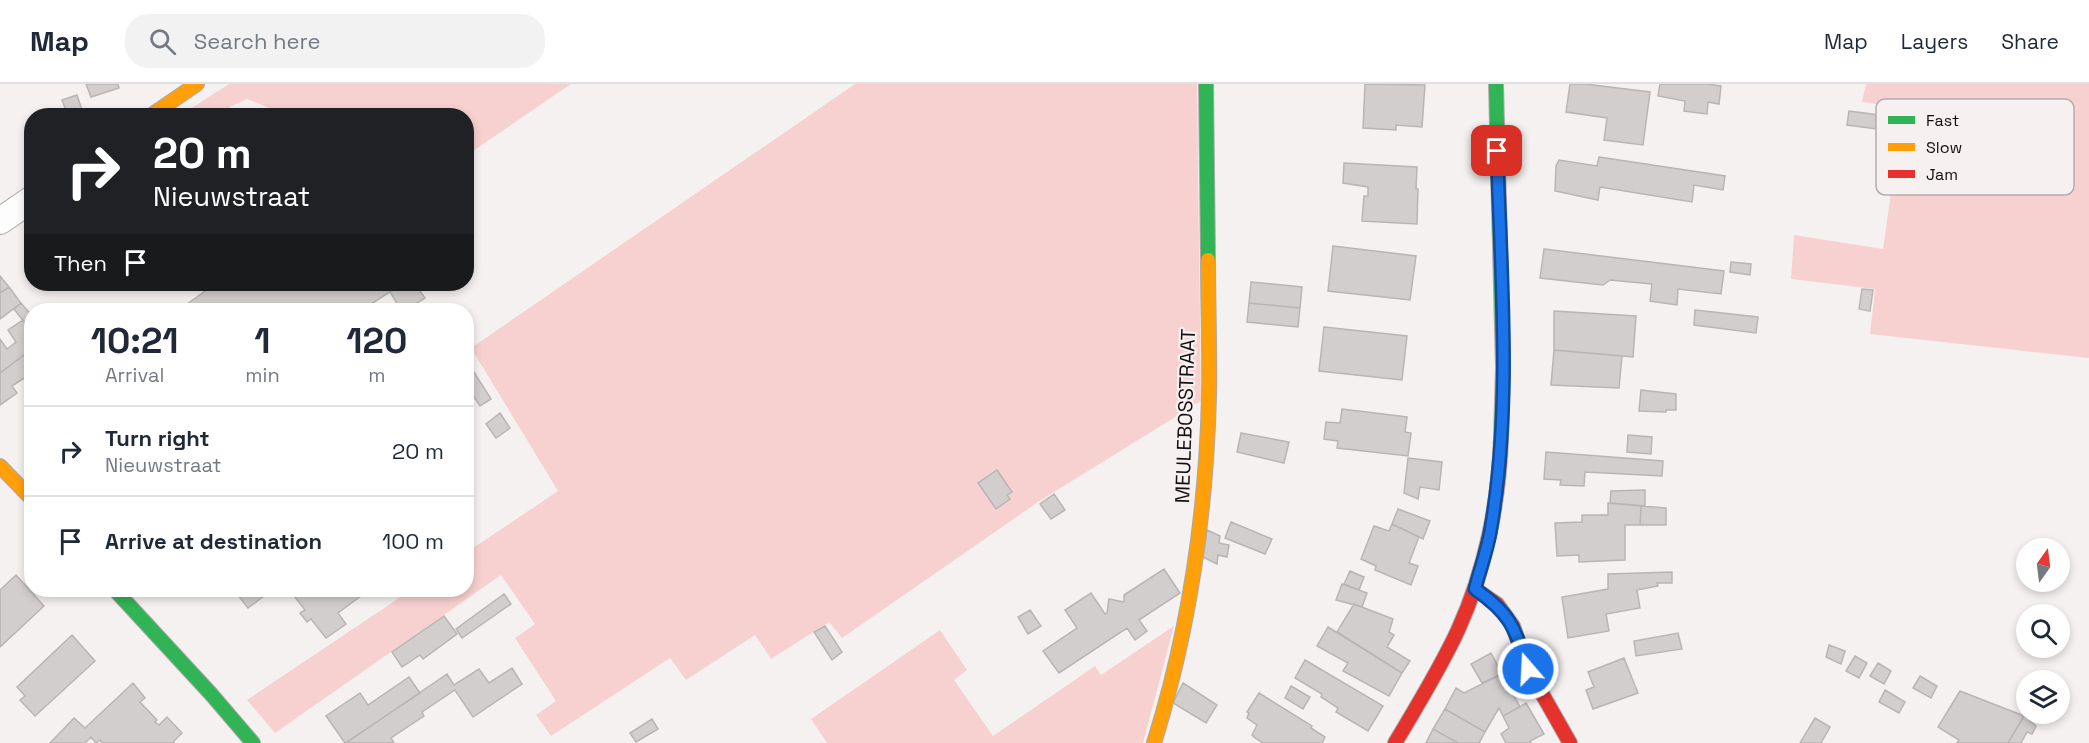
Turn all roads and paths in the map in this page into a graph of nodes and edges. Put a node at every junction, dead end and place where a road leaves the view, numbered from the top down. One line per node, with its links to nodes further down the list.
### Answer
1 (197, 84): 4 (street)
2 (1206, 84): 12 (street, MEULEBOSSTRAAT)
3 (1496, 84): 9 (street)
4 (162, 108)
5 (24, 204): 6 (street)
6 (0, 221)
7 (0, 466): 8 (street)
8 (24, 491)
9 (1475, 589): 13 (street); 14 (street)
10 (121, 597): 11 (street)
11 (253, 743)
12 (1154, 743)
13 (1395, 743)
14 (1570, 743)

